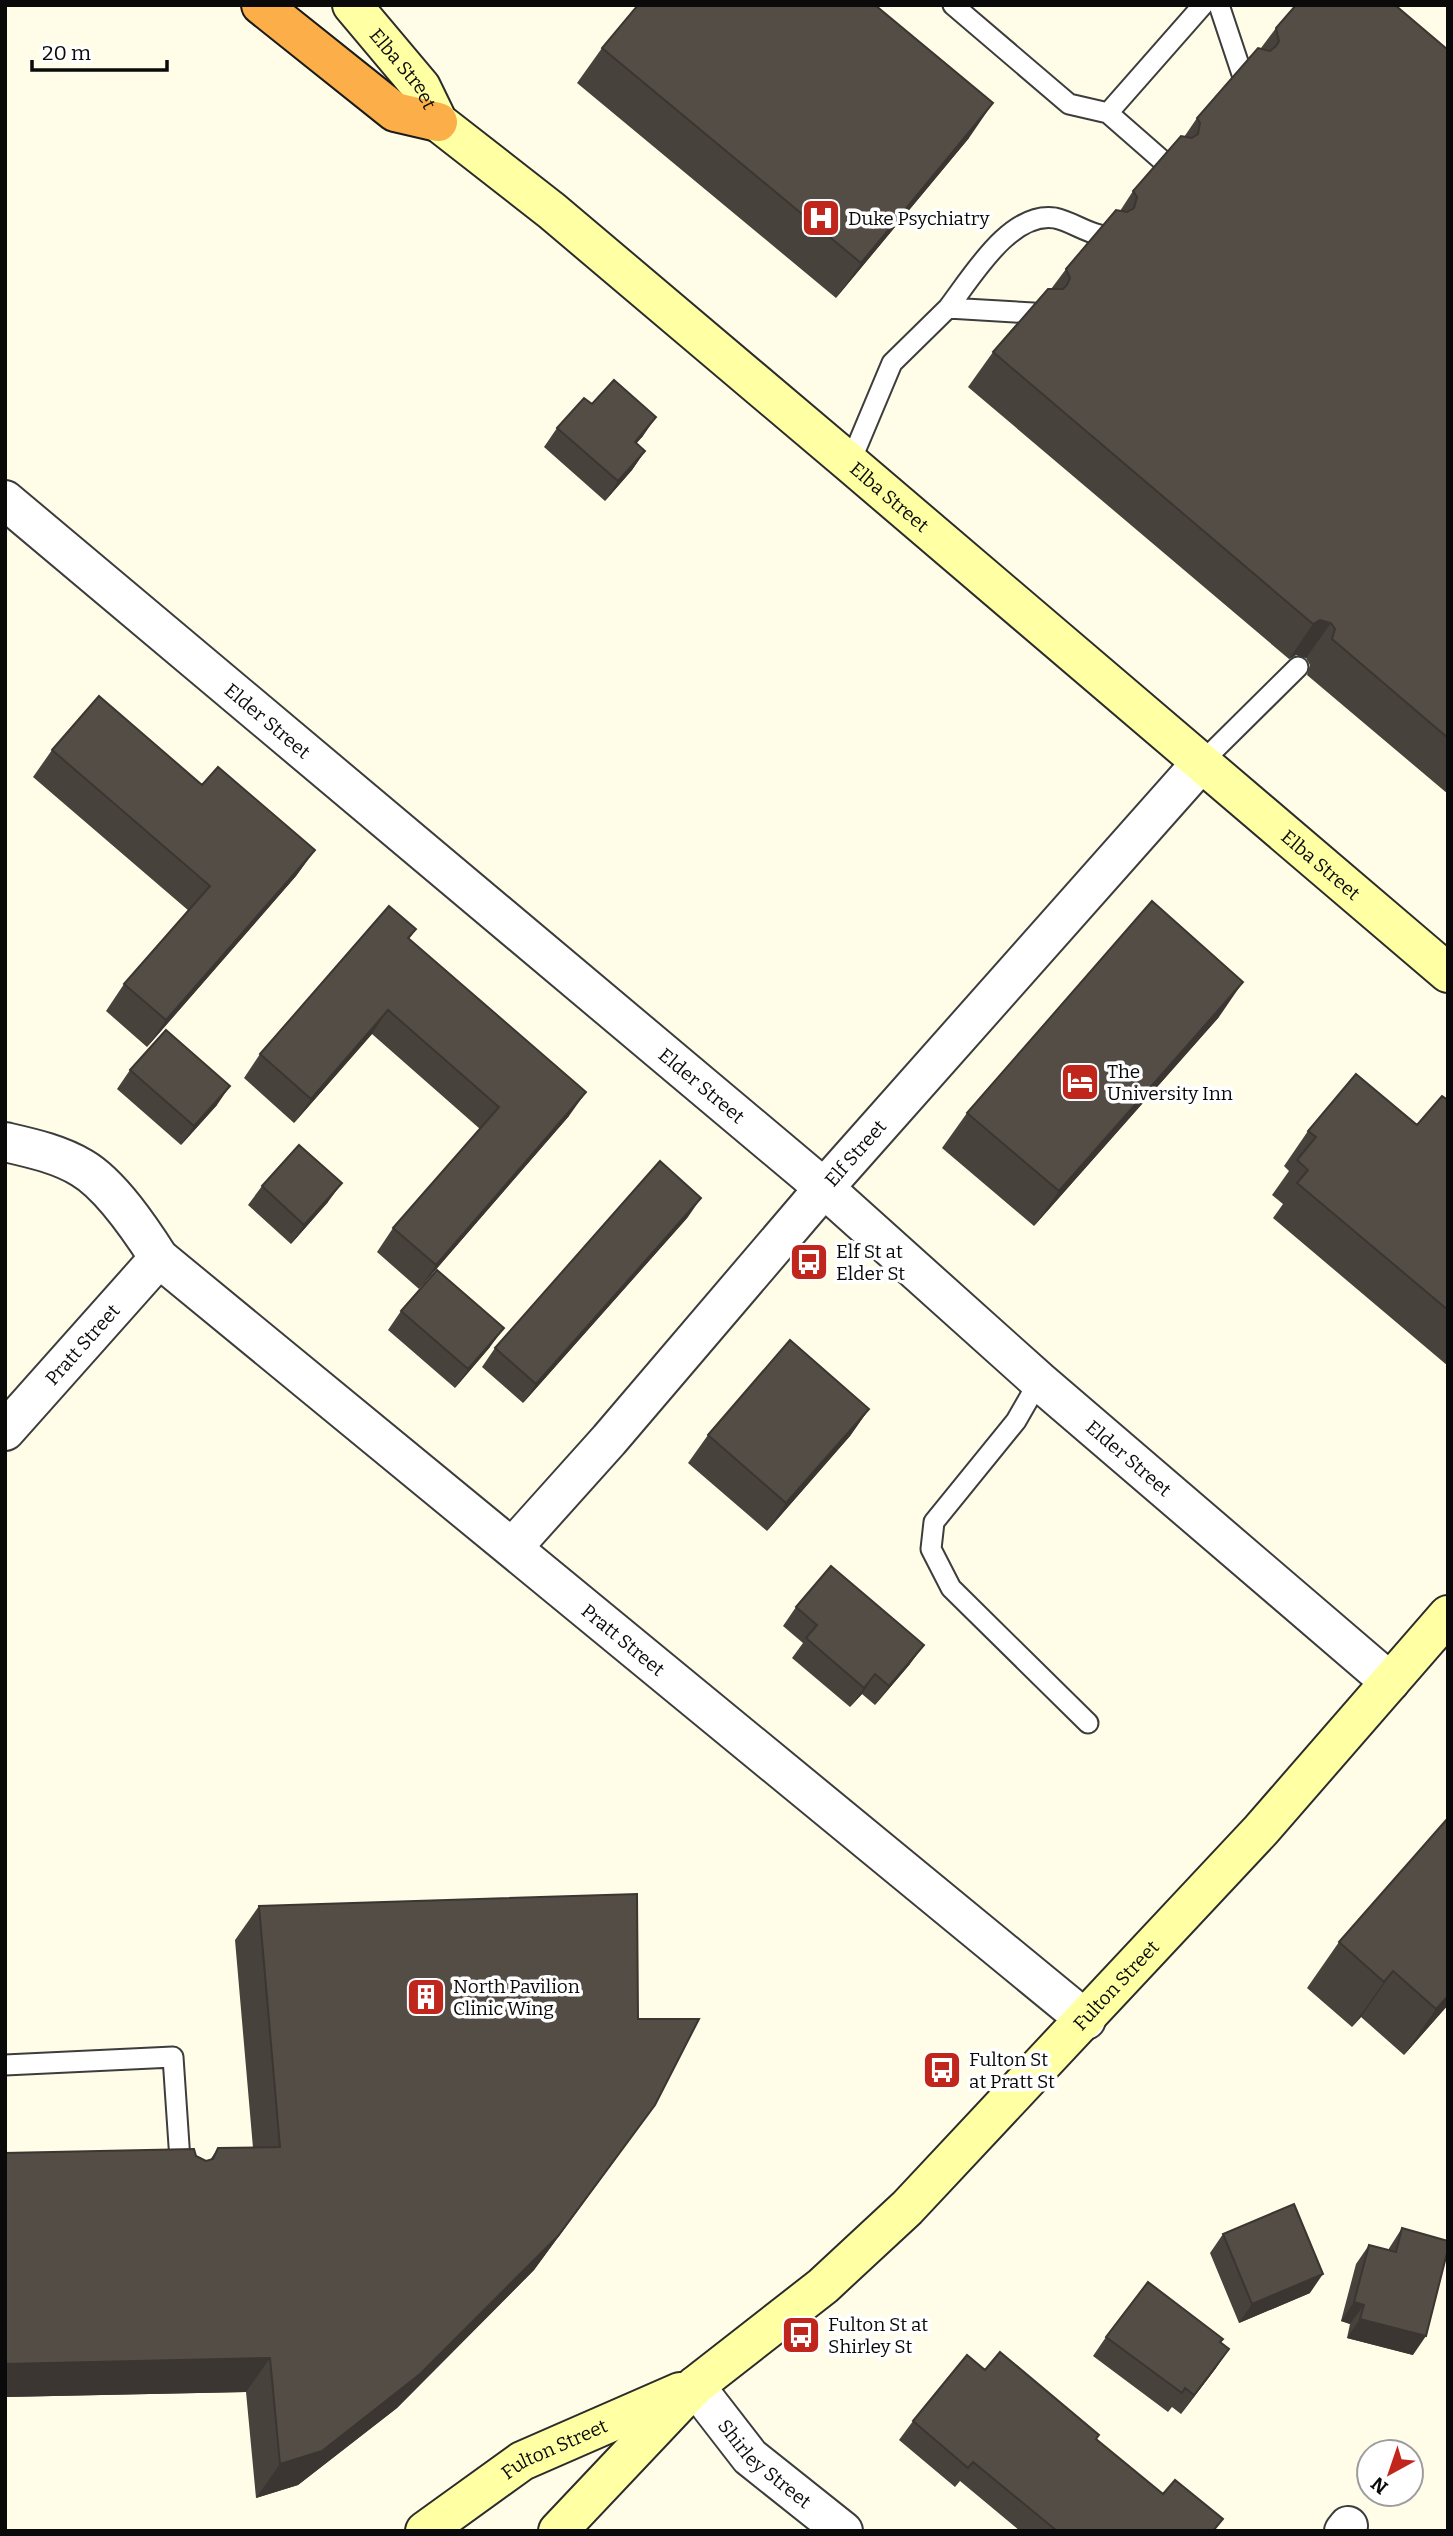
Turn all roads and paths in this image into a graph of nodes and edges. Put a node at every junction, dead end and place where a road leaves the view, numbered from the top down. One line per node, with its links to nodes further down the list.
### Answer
1 (261, 5): 8 (highway)
2 (352, 5): 8 (main road, Elba Street)
3 (953, 5): 7 (lane)
4 (1203, 5): 7 (lane)
5 (1219, 5): 6 (lane)
6 (1242, 74)
7 (1108, 113): 9 (lane)
8 (438, 122): 13 (main road, Elba Street)
9 (1164, 162)
10 (1101, 236): 11 (lane)
11 (948, 308): 12 (lane); 13 (lane)
12 (1033, 313)
13 (850, 463): 16 (main road, Elba Street)
14 (5, 500): 19 (street, Elder Street)
15 (1298, 667): 16 (lane)
16 (1202, 762): 17 (main road, Elba Street); 19 (street, Elf Street)
17 (1448, 973)
18 (5, 1142): 20 (street, Pratt Street)
19 (824, 1188): 21 (street, Elder Street); 23 (street, Elf Street)
20 (159, 1258): 22 (street, Pratt Street); 23 (street, Pratt Street)
21 (1039, 1381): 25 (street, Elder Street); 26 (lane)
22 (5, 1431)
23 (513, 1547): 27 (street, Pratt Street)
24 (1448, 1615): 25 (main road, Fulton Street)
25 (1390, 1682): 27 (main road, Fulton Street)
26 (1088, 1723)
27 (1086, 2020): 30 (main road, Fulton Street)
28 (5, 2065): 29 (lane)
29 (182, 2183)
30 (695, 2386): 31 (main road, Fulton Street); 32 (main road, Fulton Street); 33 (street, Shirley Street)
31 (425, 2531)
32 (558, 2531)
33 (843, 2531)

